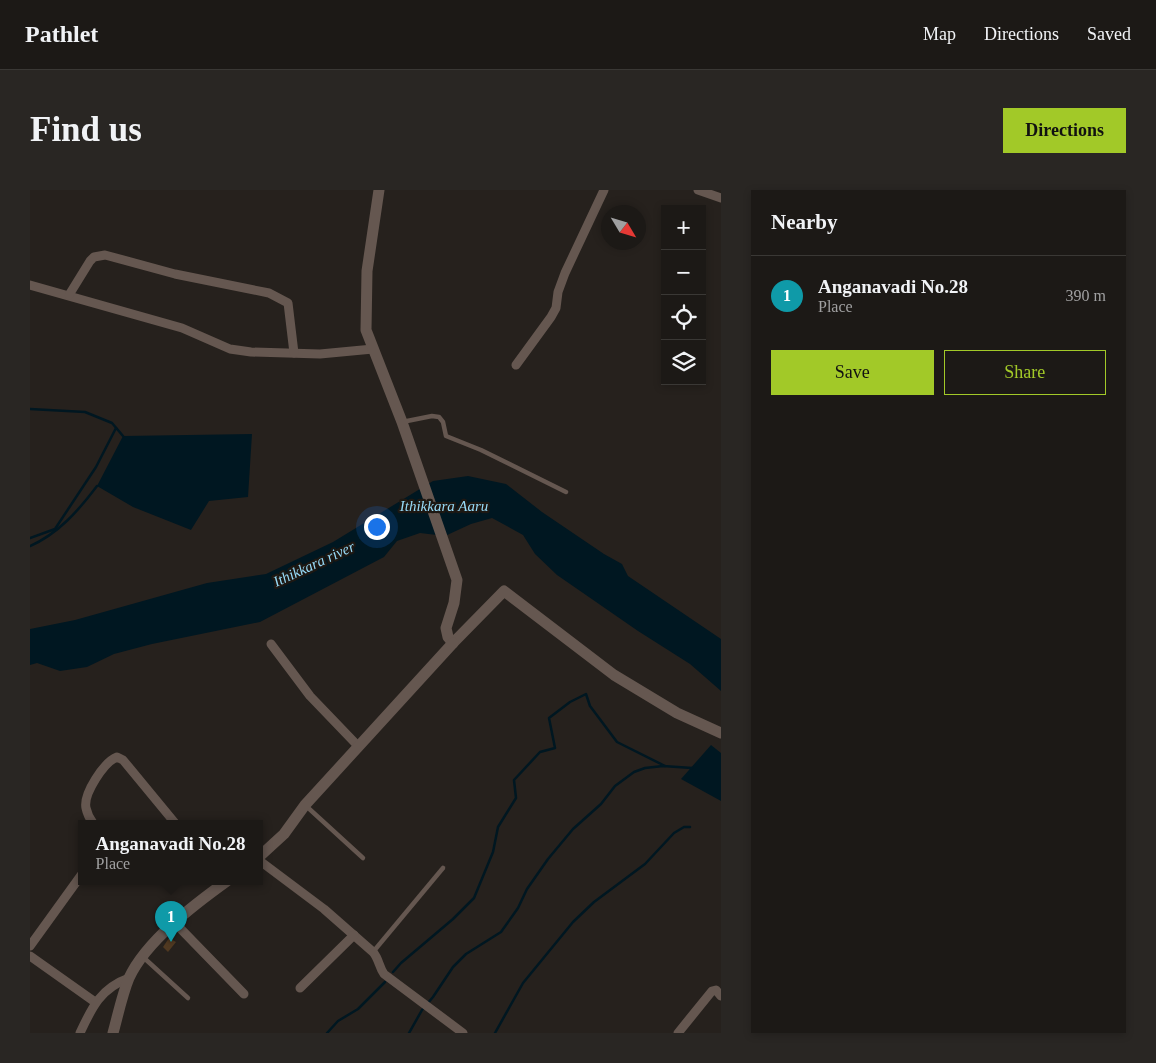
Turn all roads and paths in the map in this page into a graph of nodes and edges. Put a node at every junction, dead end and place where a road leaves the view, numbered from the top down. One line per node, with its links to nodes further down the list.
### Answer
1 (379, 190): 7 (street)
2 (604, 190): 9 (street)
3 (698, 190): 4 (street)
4 (721, 198)
5 (30, 284): 6 (street)
6 (69, 296): 8 (street); 8 (street)
7 (373, 349): 8 (street); 10 (street)
8 (294, 354)
9 (516, 365)
10 (402, 422): 11 (lane); 12 (street)
11 (566, 492)
12 (452, 643): 14 (street); 15 (street)
13 (271, 644): 15 (street)
14 (721, 733)
15 (358, 746): 16 (street)
16 (305, 806): 19 (street); 20 (lane)
17 (91, 820): 18 (street)
18 (173, 820)
19 (263, 853)
20 (362, 858)
21 (263, 863): 26 (street)
22 (443, 868): 28 (lane)
23 (78, 880): 27 (street)
24 (219, 885): 25 (street)
25 (175, 923): 30 (street); 33 (street)
26 (354, 935): 28 (street); 32 (street)
27 (30, 946)
28 (373, 952): 39 (street)
29 (30, 956): 36 (street)
30 (142, 956): 31 (street); 35 (lane)
31 (129, 978): 36 (street); 38 (street)
32 (300, 988)
33 (244, 994)
34 (721, 996): 40 (street)
35 (188, 998)
36 (95, 1002): 37 (street)
37 (80, 1033)
38 (113, 1033)
39 (463, 1033)
40 (678, 1033)

